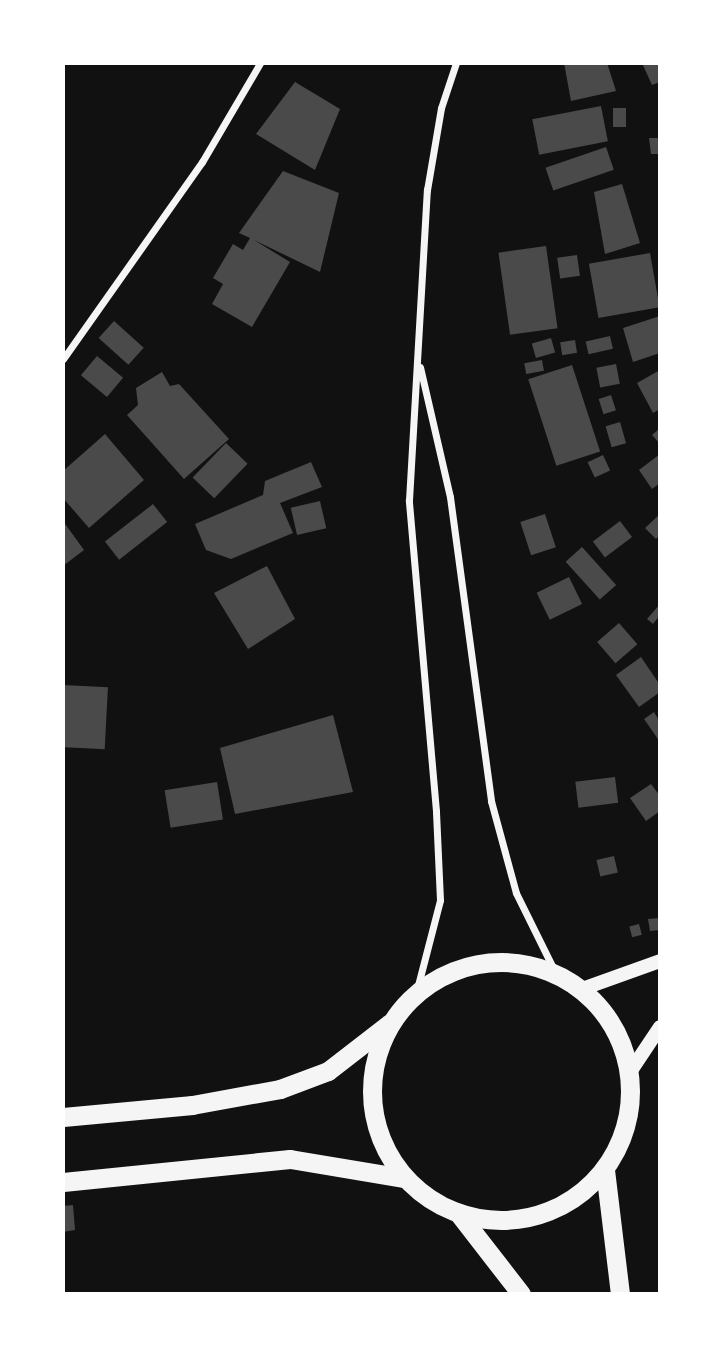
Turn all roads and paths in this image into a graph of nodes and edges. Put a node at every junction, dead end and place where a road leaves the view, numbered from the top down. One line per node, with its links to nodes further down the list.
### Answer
1 (260, 63): 3 (street)
2 (456, 63): 4 (street)
3 (63, 359)
4 (418, 359): 6 (street); 8 (street)
5 (660, 961): 7 (main road)
6 (555, 972): 7 (highway); 8 (highway)
7 (582, 989): 11 (highway)
8 (416, 993): 9 (highway)
9 (391, 1023): 12 (highway); 14 (highway)
10 (660, 1027): 11 (main road)
11 (630, 1072): 13 (highway)
12 (63, 1117)
13 (605, 1170): 16 (highway); 18 (highway)
14 (404, 1178): 15 (highway); 16 (highway)
15 (63, 1182)
16 (459, 1214): 17 (highway)
17 (521, 1294)
18 (620, 1294)

